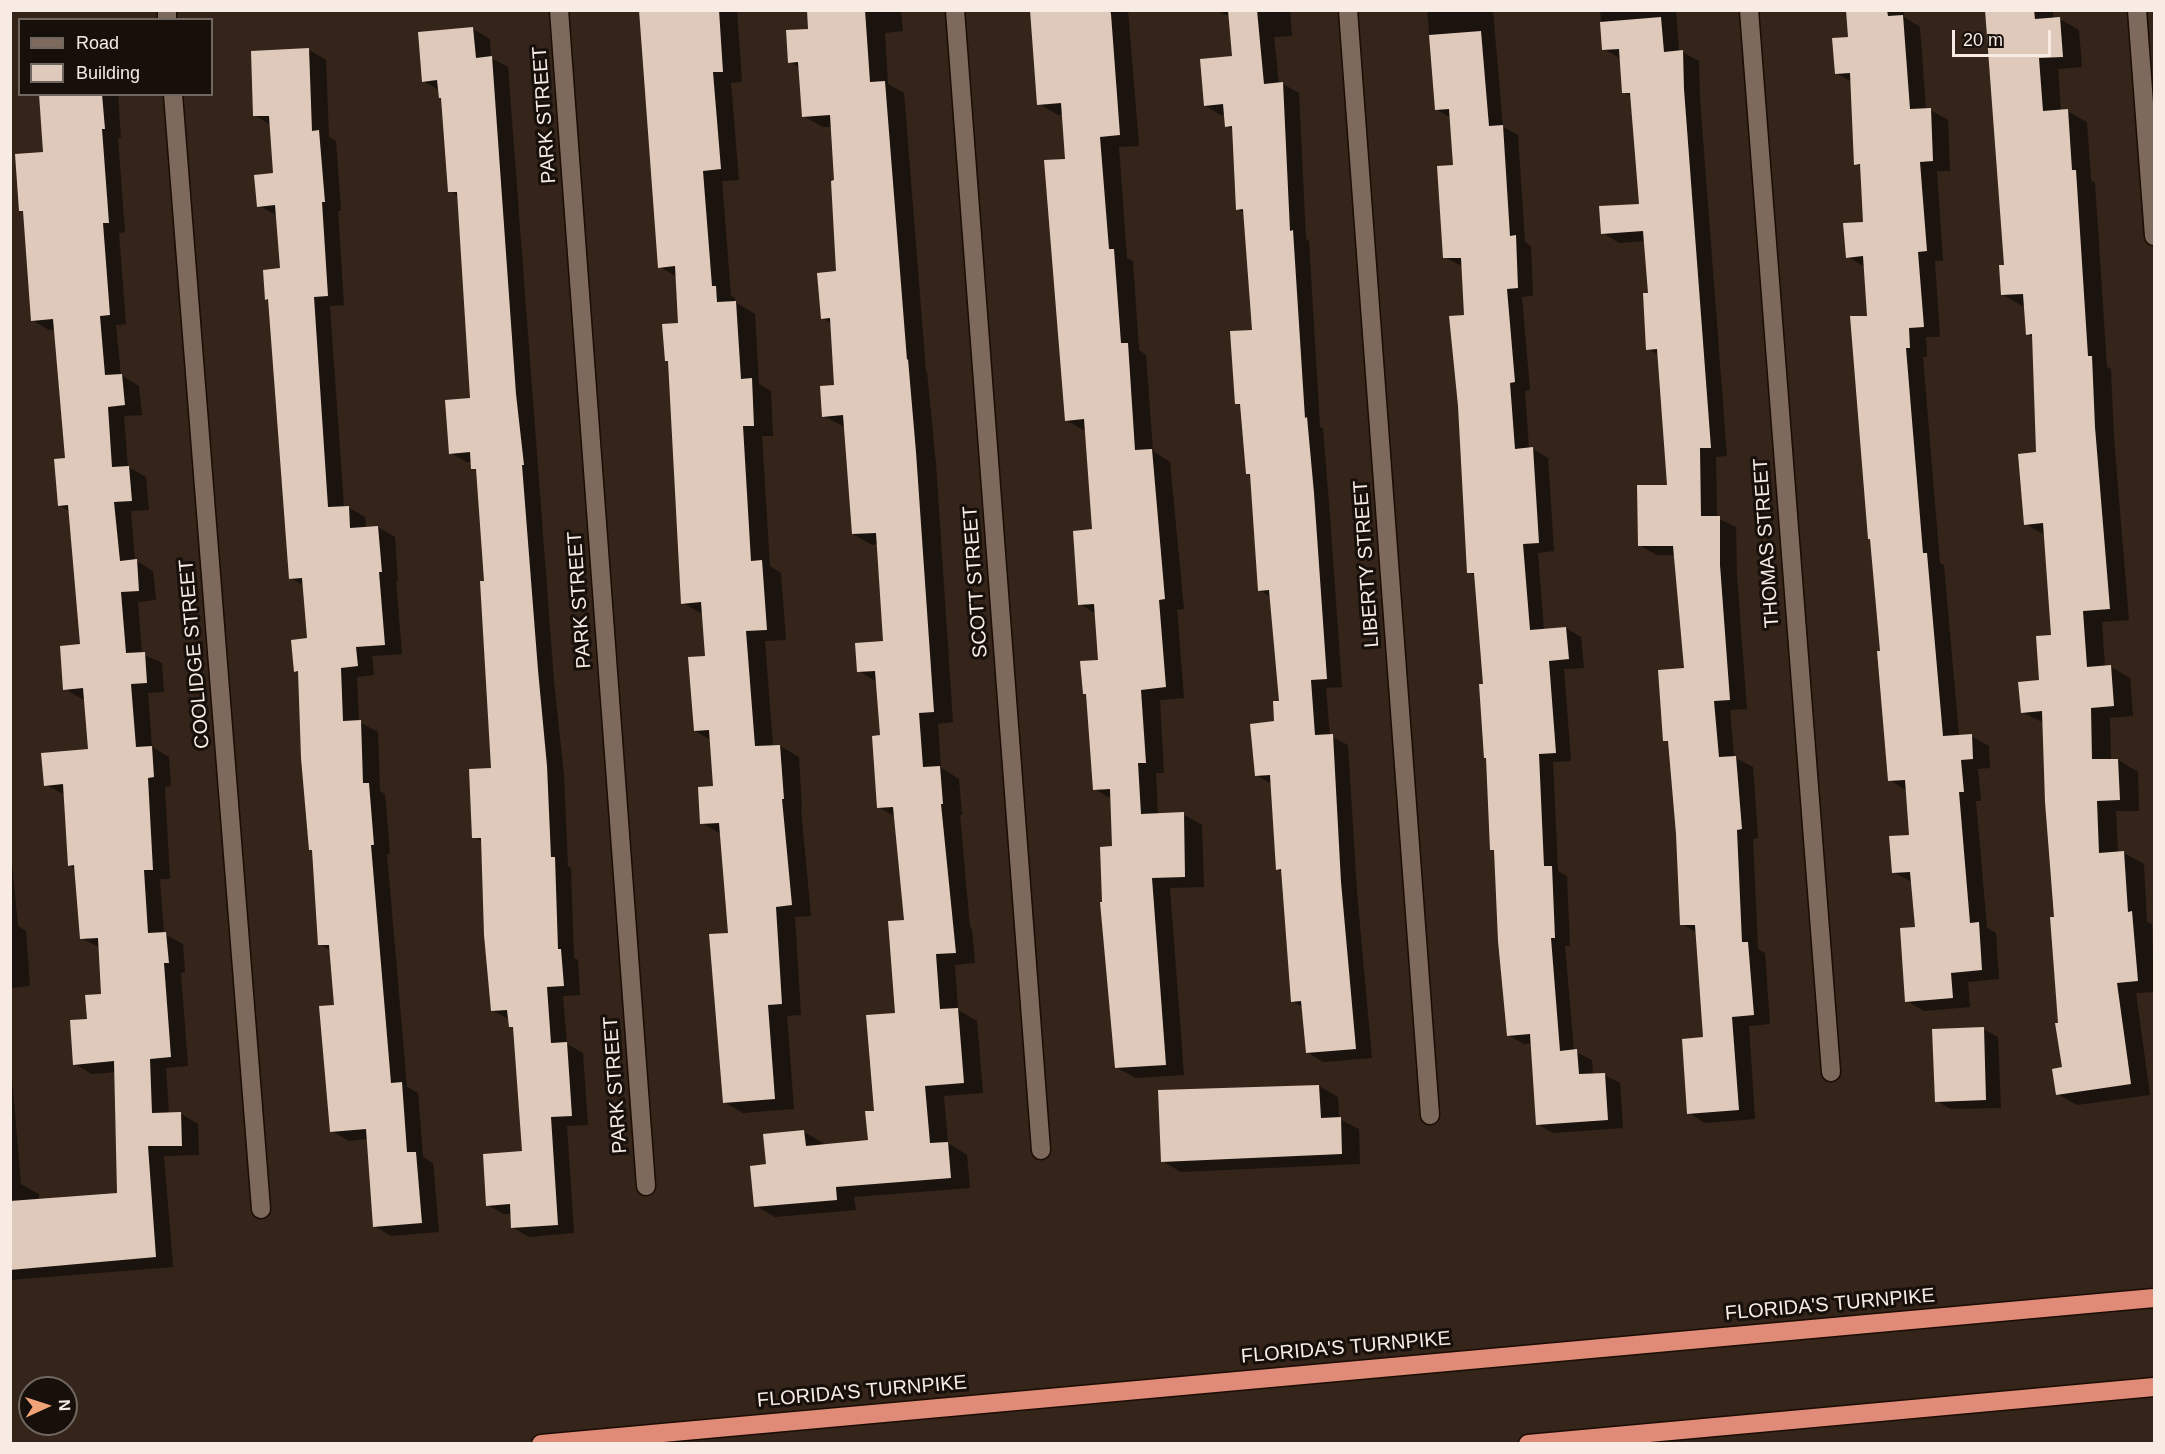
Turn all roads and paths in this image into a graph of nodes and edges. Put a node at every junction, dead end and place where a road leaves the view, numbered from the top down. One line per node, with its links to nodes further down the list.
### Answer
1 (559, 10): 11 (street, PARK STREET)
2 (955, 10): 10 (street, SCOTT STREET)
3 (1348, 10): 9 (street, LIBERTY STREET)
4 (1749, 10): 8 (street, THOMAS STREET)
5 (2137, 10): 7 (street)
6 (173, 96): 12 (street, COOLIDGE STREET)
7 (2154, 236)
8 (1830, 1072)
9 (1430, 1115)
10 (1041, 1150)
11 (646, 1186)
12 (261, 1209)
13 (2154, 1298): 15 (highway, FLORIDA'S TURNPIKE)
14 (2154, 1387): 16 (highway)
15 (541, 1443)
16 (1528, 1443)

